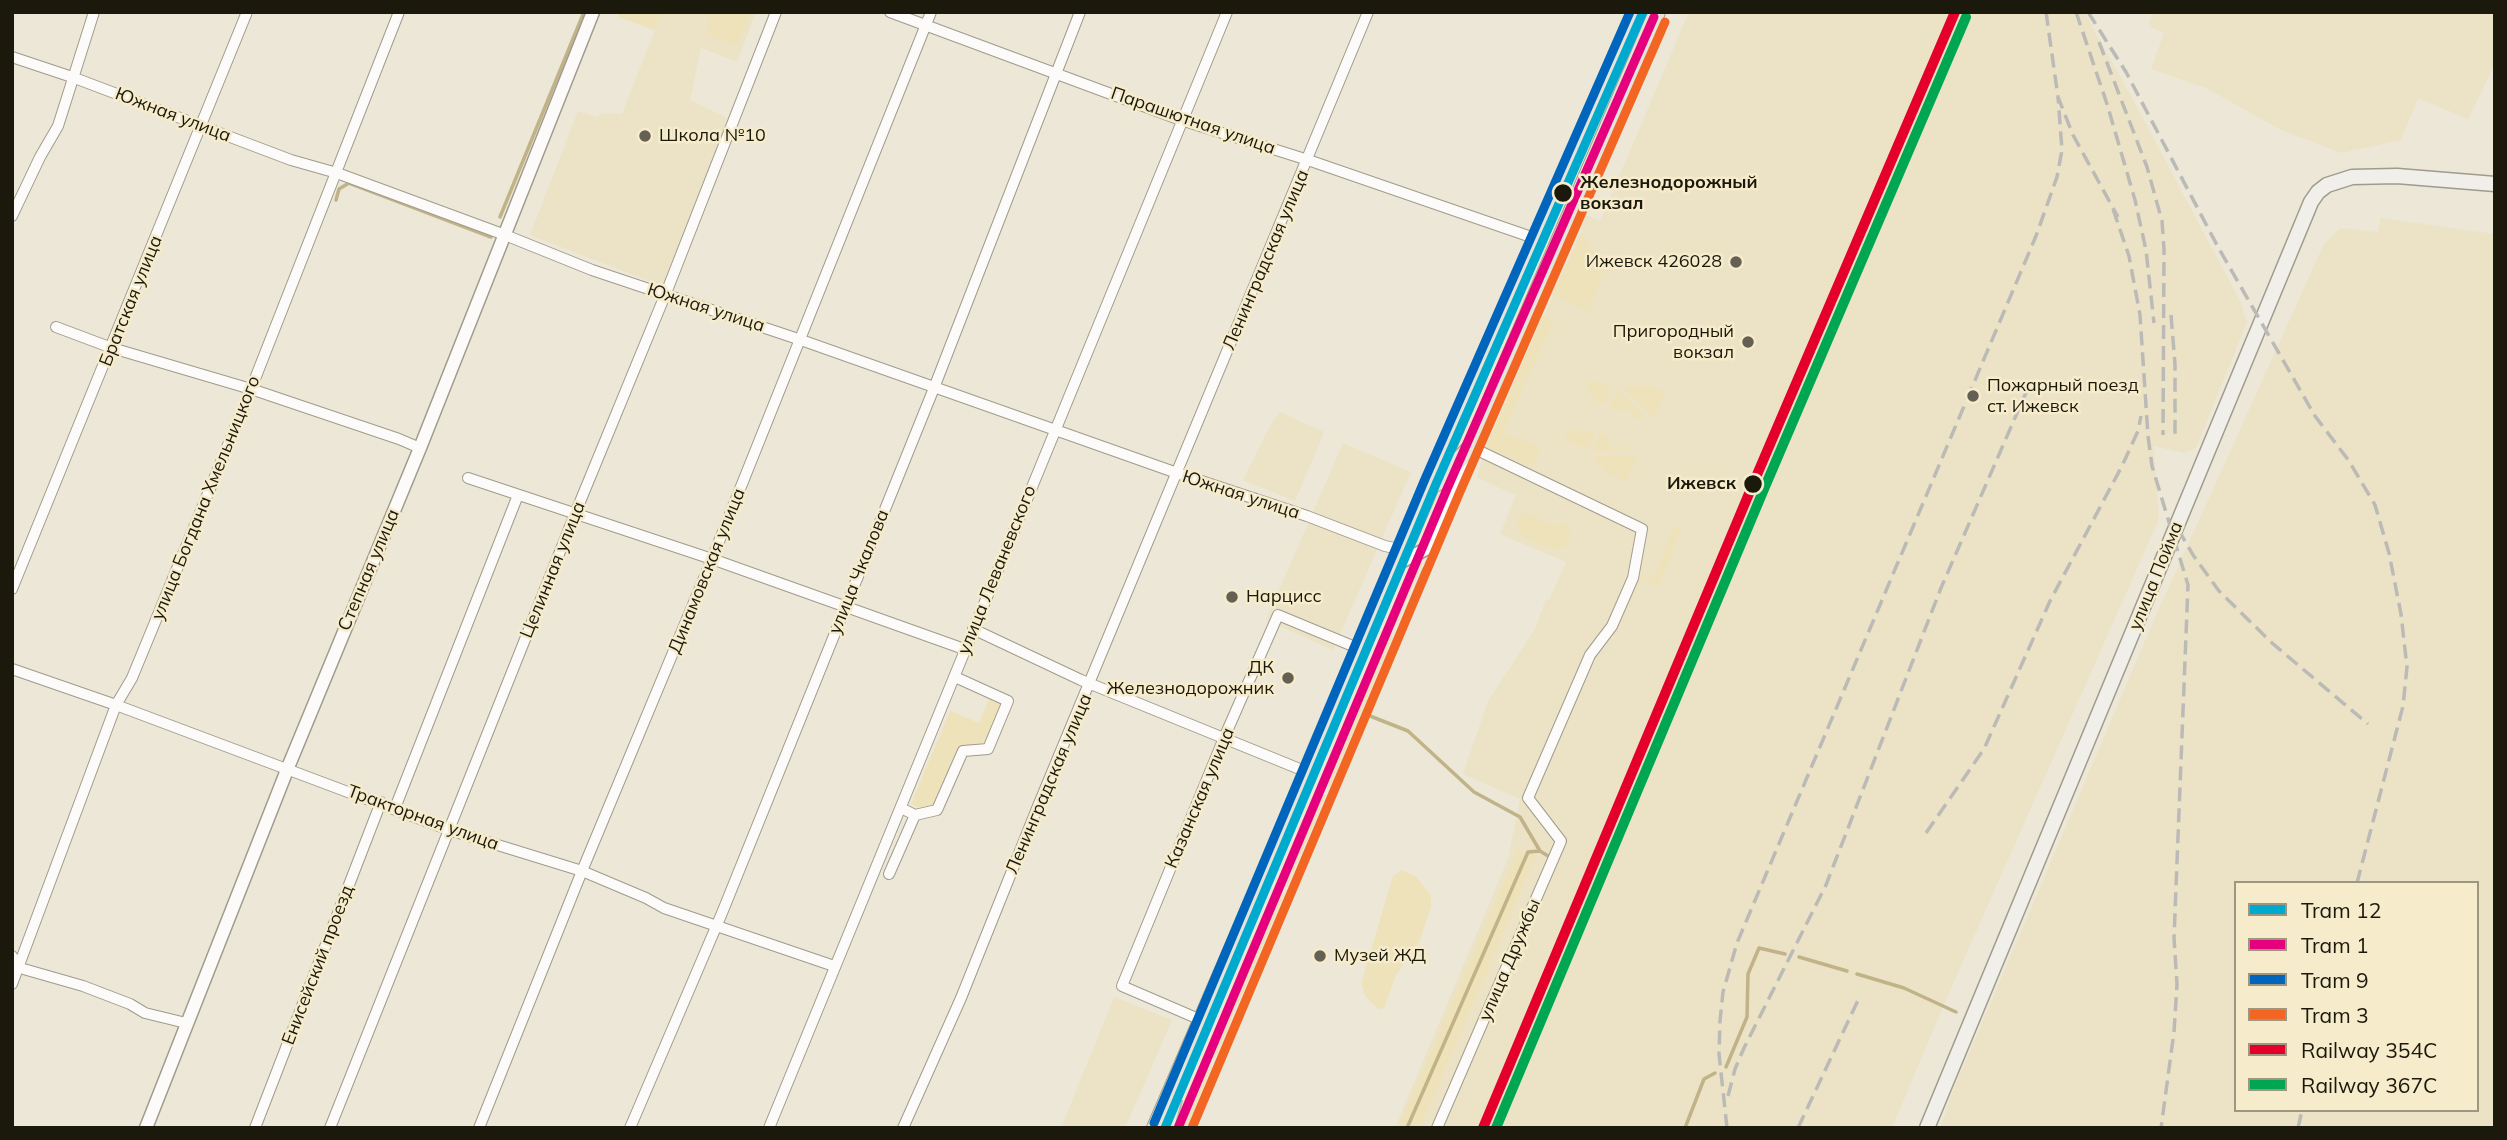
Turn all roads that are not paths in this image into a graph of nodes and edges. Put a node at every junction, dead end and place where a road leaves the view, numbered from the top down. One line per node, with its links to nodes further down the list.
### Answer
1 (94, 12): 16 (street)
2 (247, 12): 18 (street, Братская улица)
3 (399, 12): 20 (street, улица Богдана Хмельницкого)
4 (593, 12): 23 (street, Степная улица)
5 (776, 12): 25 (street, Целинная улица)
6 (890, 12): 13 (street, Парашютная улица)
7 (931, 12): 13 (street, Динамовская улица)
8 (1080, 12): 15 (street, улица Чкалова)
9 (1227, 12): 17 (street, улица Леваневского)
10 (1368, 12): 19 (street, Ленинградская улица)
11 (1635, 12): 24 (main road)
12 (1657, 12): 32 (main road)
13 (926, 25): 15 (street, Парашютная улица); 27 (street, Динамовская улица)
14 (12, 57): 16 (street, Южная улица)
15 (1055, 72): 17 (street, Парашютная улица); 30 (street, улица Чкалова)
16 (72, 77): 18 (street, Южная улица); 22 (street)
17 (1181, 120): 19 (street, Парашютная улица); 31 (street, улица Леваневского)
18 (202, 127): 20 (street, Южная улица); 28 (street, Братская улица)
19 (1308, 160): 24 (street, Парашютная улица); 34 (street, Ленинградская улица)
20 (337, 173): 23 (street, Южная улица); 29 (street, улица Богдана Хмельницкого)
21 (2495, 184): 76 (main road, улица Пойма)
22 (12, 216)
23 (505, 235): 25 (street, Южная улица); 33 (street, Степная улица)
24 (1537, 239): 36 (main road)
25 (665, 295): 27 (street, Южная улица); 38 (street, Целинная улица)
26 (56, 327): 28 (street)
27 (801, 340): 30 (street, Южная улица); 40 (street, Динамовская улица)
28 (112, 348): 29 (street); 41 (street, Братская улица)
29 (251, 388): 33 (street); 49 (street, улица Богдана Хмельницкого)
30 (934, 388): 31 (street, Южная улица); 42 (street, улица Чкалова)
31 (1055, 430): 34 (street, Южная улица); 43 (street, улица Леваневского)
32 (1471, 447): 36 (main road); 39 (street); 75 (street, улица Дружбы)
33 (420, 449): 51 (street, Степная улица)
34 (1177, 473): 39 (street, Южная улица); 48 (street, Ленинградская улица)
35 (468, 478): 37 (street)
36 (1430, 488): 39 (main road)
37 (518, 495): 38 (street); 54 (street)
38 (575, 514): 40 (street); 57 (street, Целинная улица)
39 (1400, 557): 45 (main road)
40 (712, 559): 42 (street); 58 (street, Динамовская улица)
41 (12, 589)
42 (845, 606): 44 (street); 60 (street, улица Чкалова)
43 (972, 629): 44 (street, улица Леваневского); 48 (street)
44 (964, 649): 47 (street, улица Леваневского)
45 (1360, 649): 50 (street, Казанская улица); 52 (main road)
46 (12, 670): 49 (street, Тракторная улица)
47 (955, 677): 55 (street, улица Леваневского); 56 (street)
48 (1090, 684): 50 (street); 73 (street, Ленинградская улица)
49 (116, 705): 51 (street, Тракторная улица); 63 (street, улица Богдана Хмельницкого)
50 (1224, 738): 52 (street); 65 (street, Казанская улица)
51 (287, 769): 53 (street, Тракторная улица); 66 (street, Степная улица)
52 (1307, 772): 65 (main road)
53 (381, 803): 54 (street, Тракторная улица); 68 (street, Енисейский проезд)
54 (395, 808): 57 (street, Тракторная улица)
55 (901, 808): 56 (street); 62 (street, улица Леваневского)
56 (915, 815): 59 (street)
57 (449, 830): 58 (street, Тракторная улица); 69 (street, Целинная улица)
58 (582, 871): 60 (street, Тракторная улица); 70 (street, Динамовская улица)
59 (889, 874)
60 (717, 925): 62 (street, Тракторная улица); 71 (street, улица Чкалова)
61 (12, 956): 63 (street)
62 (834, 966): 72 (street, улица Леваневского)
63 (20, 968): 64 (street, улица Богдана Хмельницкого); 66 (street)
64 (12, 984)
65 (1201, 1020): 74 (main road)
66 (186, 1023): 67 (street, Степная улица)
67 (146, 1128)
68 (255, 1128)
69 (330, 1128)
70 (479, 1128)
71 (630, 1128)
72 (769, 1128)
73 (903, 1128)
74 (1155, 1128)
75 (1437, 1128)
76 (1927, 1128)

